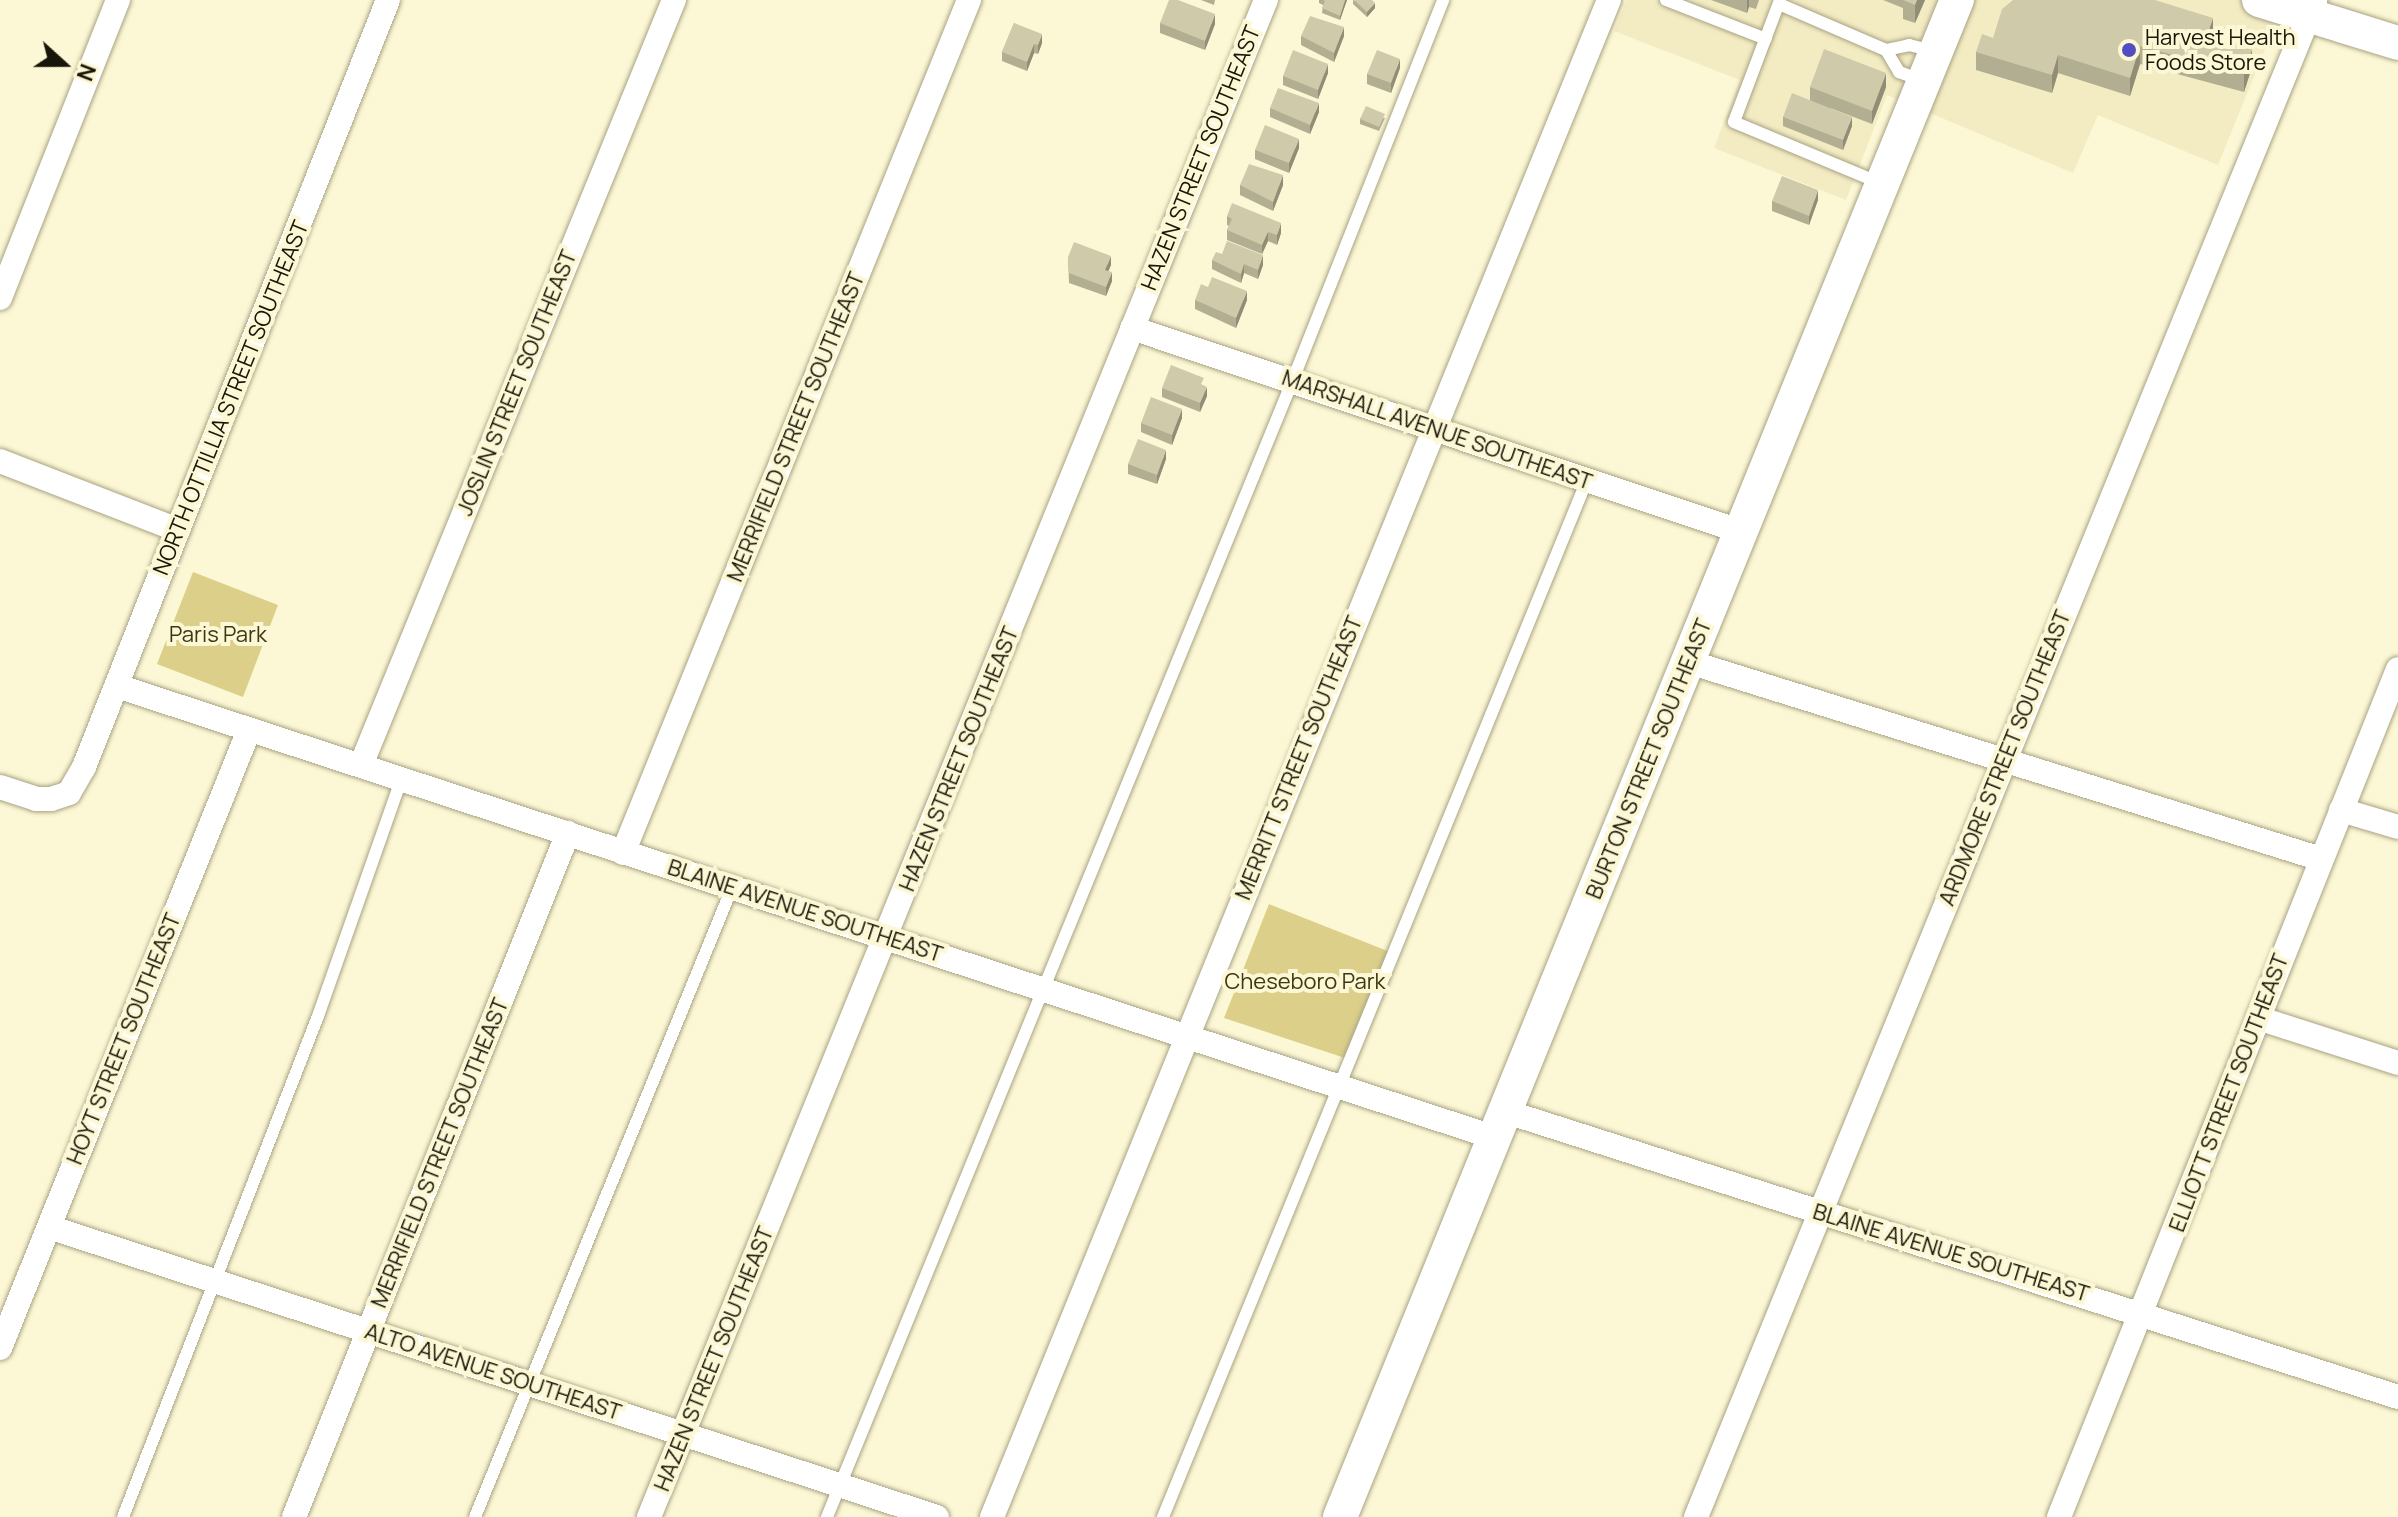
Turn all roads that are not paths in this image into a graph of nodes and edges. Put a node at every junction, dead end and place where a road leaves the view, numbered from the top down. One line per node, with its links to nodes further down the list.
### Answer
1 (118, 0): 18 (street)
2 (388, 0): 24 (street, NORTH OTTILLIA STREET SOUTHEAST)
3 (674, 0): 31 (street, JOSLIN STREET SOUTHEAST)
4 (969, 0): 37 (street, MERRIFIELD STREET SOUTHEAST)
5 (1266, 0): 19 (street, HAZEN STREET SOUTHEAST)
6 (1443, 0): 20 (lane)
7 (1609, 0): 21 (street, MERRITT STREET SOUTHEAST)
8 (1666, 0): 13 (lane)
9 (1957, 0): 16 (main road, BURTON STREET SOUTHEAST)
10 (2259, 0): 12 (main road)
11 (1779, 2): 13 (lane); 15 (lane)
12 (2313, 8): 14 (main road); 30 (street, ARDMORE STREET SOUTHEAST)
13 (1766, 39): 17 (lane)
14 (2398, 43)
15 (1886, 50): 16 (lane); 16 (lane)
16 (1930, 67): 17 (main road, BURTON STREET SOUTHEAST)
17 (1883, 184): 25 (main road, BURTON STREET SOUTHEAST)
18 (0, 298)
19 (1132, 328): 20 (street, MARSHALL AVENUE SOUTHEAST); 40 (street, HAZEN STREET SOUTHEAST)
20 (1292, 382): 21 (street, MARSHALL AVENUE SOUTHEAST); 41 (lane)
21 (1434, 429): 23 (street, MARSHALL AVENUE SOUTHEAST); 43 (street, MERRITT STREET SOUTHEAST)
22 (0, 461): 24 (street)
23 (1587, 480): 25 (street, MARSHALL AVENUE SOUTHEAST); 45 (lane)
24 (178, 530): 28 (street, NORTH OTTILLIA STREET SOUTHEAST)
25 (1742, 532): 26 (main road, BURTON STREET SOUTHEAST)
26 (1689, 662): 30 (street); 46 (main road, BURTON STREET SOUTHEAST)
27 (2398, 669): 34 (street, ELLIOTT STREET SOUTHEAST)
28 (117, 686): 29 (street, BLAINE AVENUE SOUTHEAST); 33 (street, NORTH OTTILLIA STREET SOUTHEAST)
29 (249, 730): 31 (street, BLAINE AVENUE SOUTHEAST); 48 (street, HOYT STREET SOUTHEAST)
30 (2003, 761): 38 (street); 47 (street, ARDMORE STREET SOUTHEAST)
31 (361, 765): 32 (street, BLAINE AVENUE SOUTHEAST)
32 (402, 778): 36 (street, BLAINE AVENUE SOUTHEAST); 49 (lane)
33 (0, 787)
34 (2341, 810): 35 (street); 38 (street, ELLIOTT STREET SOUTHEAST)
35 (2398, 827)
36 (568, 833): 37 (street, BLAINE AVENUE SOUTHEAST); 51 (street, MERRIFIELD STREET SOUTHEAST)
37 (623, 853): 39 (street, BLAINE AVENUE SOUTHEAST)
38 (2321, 859): 42 (street, ELLIOTT STREET SOUTHEAST)
39 (732, 888): 40 (street, BLAINE AVENUE SOUTHEAST); 53 (lane)
40 (887, 937): 41 (street, BLAINE AVENUE SOUTHEAST); 55 (street, HAZEN STREET SOUTHEAST)
41 (1043, 988): 43 (street, BLAINE AVENUE SOUTHEAST); 56 (lane)
42 (2258, 1018): 44 (street); 50 (street, ELLIOTT STREET SOUTHEAST)
43 (1186, 1036): 45 (street, BLAINE AVENUE SOUTHEAST); 63 (street, MERRITT STREET SOUTHEAST)
44 (2398, 1063)
45 (1340, 1086): 46 (street, BLAINE AVENUE SOUTHEAST); 64 (lane)
46 (1499, 1124): 47 (street, BLAINE AVENUE SOUTHEAST); 65 (main road, BURTON STREET SOUTHEAST)
47 (1819, 1212): 50 (street, BLAINE AVENUE SOUTHEAST); 66 (street, ARDMORE STREET SOUTHEAST)
48 (49, 1227): 49 (street, ALTO AVENUE SOUTHEAST); 52 (street, HOYT STREET SOUTHEAST)
49 (216, 1282): 51 (street, ALTO AVENUE SOUTHEAST); 57 (lane)
50 (2143, 1314): 54 (street, BLAINE AVENUE SOUTHEAST); 67 (street, ELLIOTT STREET SOUTHEAST)
51 (369, 1331): 53 (street, ALTO AVENUE SOUTHEAST); 58 (street, MERRIFIELD STREET SOUTHEAST)
52 (0, 1348)
53 (529, 1384): 55 (street, ALTO AVENUE SOUTHEAST); 59 (lane)
54 (2398, 1397)
55 (683, 1435): 56 (street, ALTO AVENUE SOUTHEAST); 60 (street, HAZEN STREET SOUTHEAST)
56 (840, 1485): 61 (lane); 62 (street, ALTO AVENUE SOUTHEAST)
57 (123, 1517)
58 (294, 1517)
59 (475, 1517)
60 (649, 1517)
61 (827, 1517)
62 (937, 1517)
63 (992, 1517)
64 (1163, 1517)
65 (1340, 1517)
66 (1696, 1517)
67 (2059, 1517)

